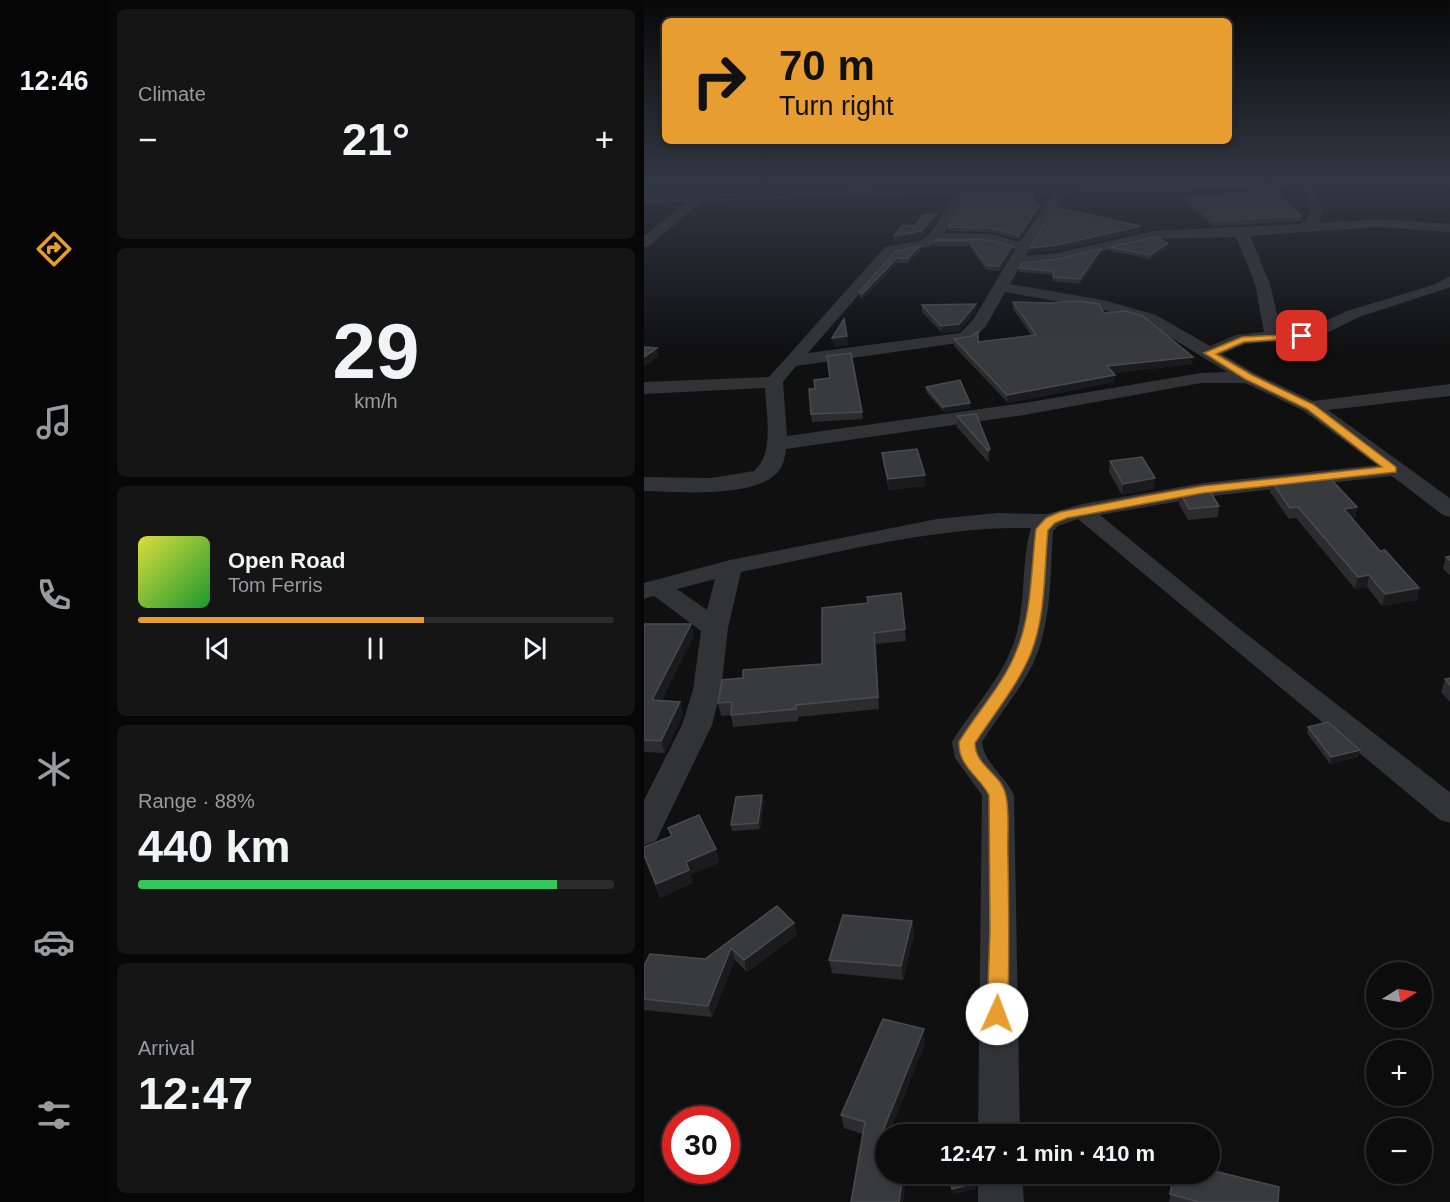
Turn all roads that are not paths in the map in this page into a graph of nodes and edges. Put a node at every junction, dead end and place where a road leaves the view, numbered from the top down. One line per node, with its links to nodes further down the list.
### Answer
1 (930, 240): 12 (street)
2 (995, 240): 6 (street)
3 (1028, 240): 6 (street)
4 (1128, 240): 7 (street)
5 (1245, 240): 10 (street)
6 (1024, 247): 7 (street)
7 (1016, 261): 8 (street)
8 (1001, 287): 11 (street); 12 (street)
9 (1446, 288): 10 (street)
10 (1273, 337): 11 (street)
11 (1209, 353): 13 (street)
12 (790, 362): 14 (street)
13 (1248, 377): 17 (street); 18 (street)
14 (774, 381): 15 (street); 18 (street)
15 (644, 388)
16 (1451, 390): 17 (street)
17 (1311, 407): 19 (street)
18 (776, 444): 20 (street)
19 (1392, 470): 21 (street); 22 (street)
20 (644, 484)
21 (1451, 510)
22 (1066, 516): 23 (street); 26 (street); 28 (street)
23 (730, 567): 24 (street); 25 (street)
24 (651, 590): 25 (street)
25 (715, 628): 27 (street)
26 (1451, 811)
27 (644, 832)
28 (999, 1124)
29 (1000, 1184): 30 (street)
30 (1001, 1202)

